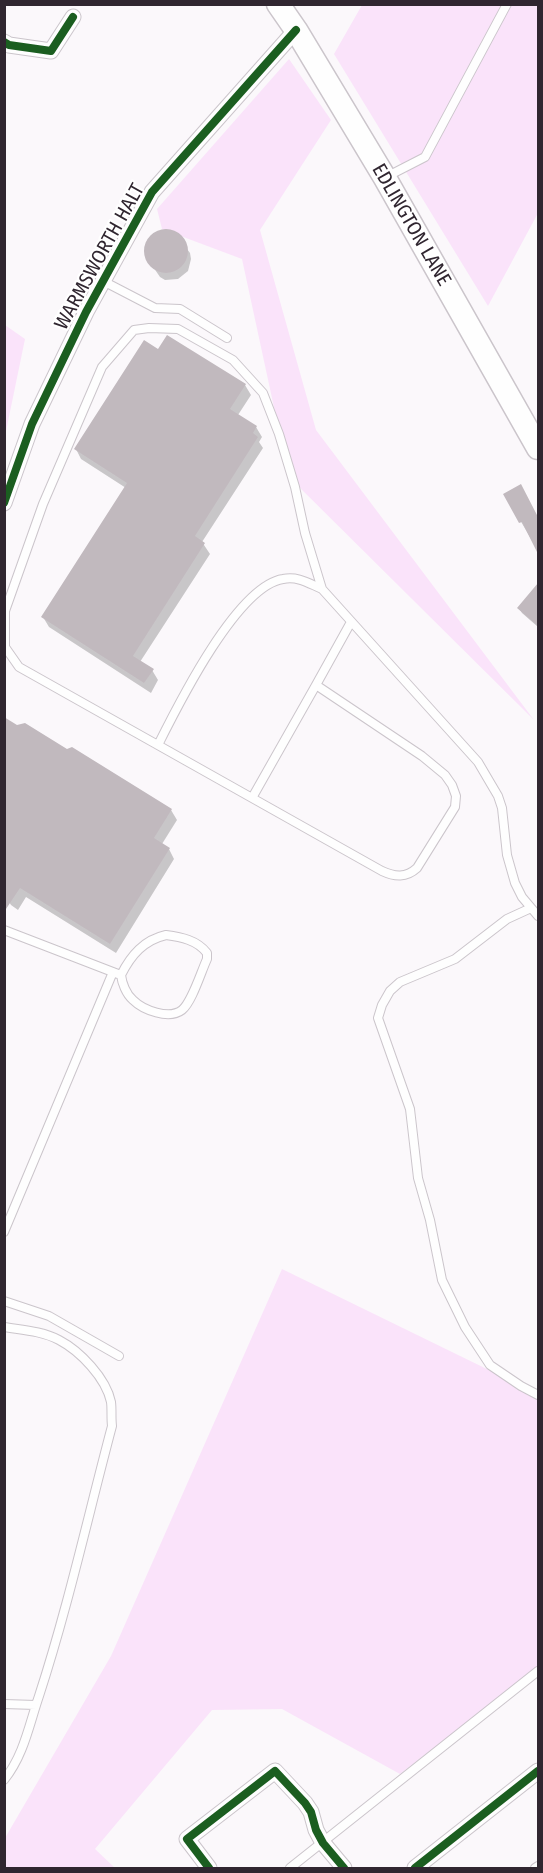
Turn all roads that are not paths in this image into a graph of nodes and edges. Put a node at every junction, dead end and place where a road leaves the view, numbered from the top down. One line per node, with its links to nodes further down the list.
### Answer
1 (278, 4): 4 (main road, EDLINGTON LANE)
2 (507, 4): 6 (lane)
3 (73, 17): 5 (street)
4 (296, 30): 6 (main road, EDLINGTON LANE); 7 (street, WARMSWORTH HALT)
5 (4, 42)
6 (385, 178): 9 (main road, EDLINGTON LANE)
7 (103, 281): 8 (lane); 10 (street, WARMSWORTH HALT)
8 (227, 338)
9 (538, 448)
10 (5, 502)
11 (322, 589): 12 (lane); 14 (lane); 14 (lane)
12 (351, 622): 13 (lane); 16 (lane)
13 (316, 685): 15 (lane); 15 (lane)
14 (158, 745): 15 (lane)
15 (252, 798)
16 (531, 908): 17 (lane); 24 (lane)
17 (538, 916)
18 (4, 930): 19 (lane)
19 (117, 974): 19 (lane); 20 (lane)
20 (4, 1232)
21 (4, 1301): 23 (lane)
22 (4, 1327): 27 (lane)
23 (119, 1356)
24 (538, 1395)
25 (538, 1671): 30 (lane)
26 (4, 1704): 27 (lane)
27 (36, 1705): 29 (lane)
28 (537, 1776): 34 (street)
29 (4, 1780)
30 (323, 1843): 31 (street); 32 (lane); 33 (street)
31 (209, 1869)
32 (290, 1869)
33 (344, 1869)
34 (415, 1869)

